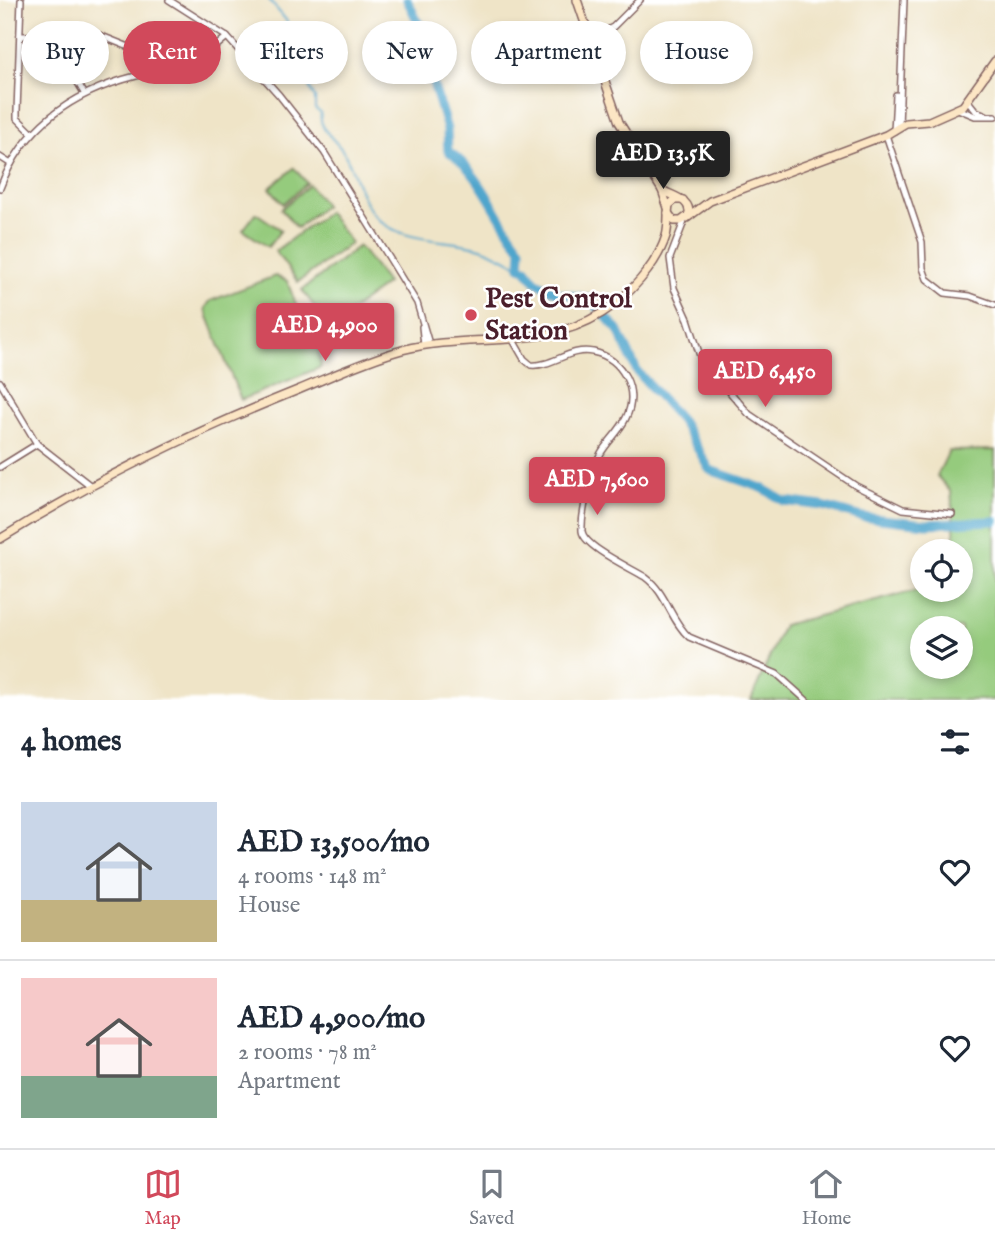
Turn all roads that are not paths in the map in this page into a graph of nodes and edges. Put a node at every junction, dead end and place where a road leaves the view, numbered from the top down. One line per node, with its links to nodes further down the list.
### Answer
1 (21, 0): 8 (street)
2 (169, 0): 9 (street)
3 (577, 0): 6 (street)
4 (640, 0): 7 (street)
5 (904, 0): 19 (street)
6 (584, 21)
7 (619, 21)
8 (20, 36): 20 (street)
9 (227, 37): 10 (street); 32 (street)
10 (221, 41)
11 (995, 61): 16 (street)
12 (123, 81): 15 (street)
13 (79, 84): 15 (street)
14 (603, 84): 24 (street)
15 (84, 93): 20 (street)
16 (968, 101): 17 (street); 18 (street)
17 (958, 109): 18 (street); 19 (street)
18 (992, 116)
19 (893, 131): 26 (street); 30 (street)
20 (32, 134): 22 (street)
21 (0, 157): 22 (street)
22 (10, 164): 23 (street)
23 (0, 188)
24 (662, 190): 25 (street); 27 (street)
25 (683, 200): 26 (street); 27 (street); 28 (street)
26 (710, 201): 28 (street)
27 (668, 211): 28 (street); 29 (street)
28 (685, 219): 29 (street); 37 (street)
29 (665, 239): 31 (street)
30 (995, 305)
31 (513, 340): 32 (street); 39 (street)
32 (426, 345): 36 (street)
33 (0, 382): 34 (street)
34 (37, 444): 35 (street); 36 (street)
35 (0, 467)
36 (91, 486): 38 (street)
37 (952, 514)
38 (0, 538)
39 (806, 700)

